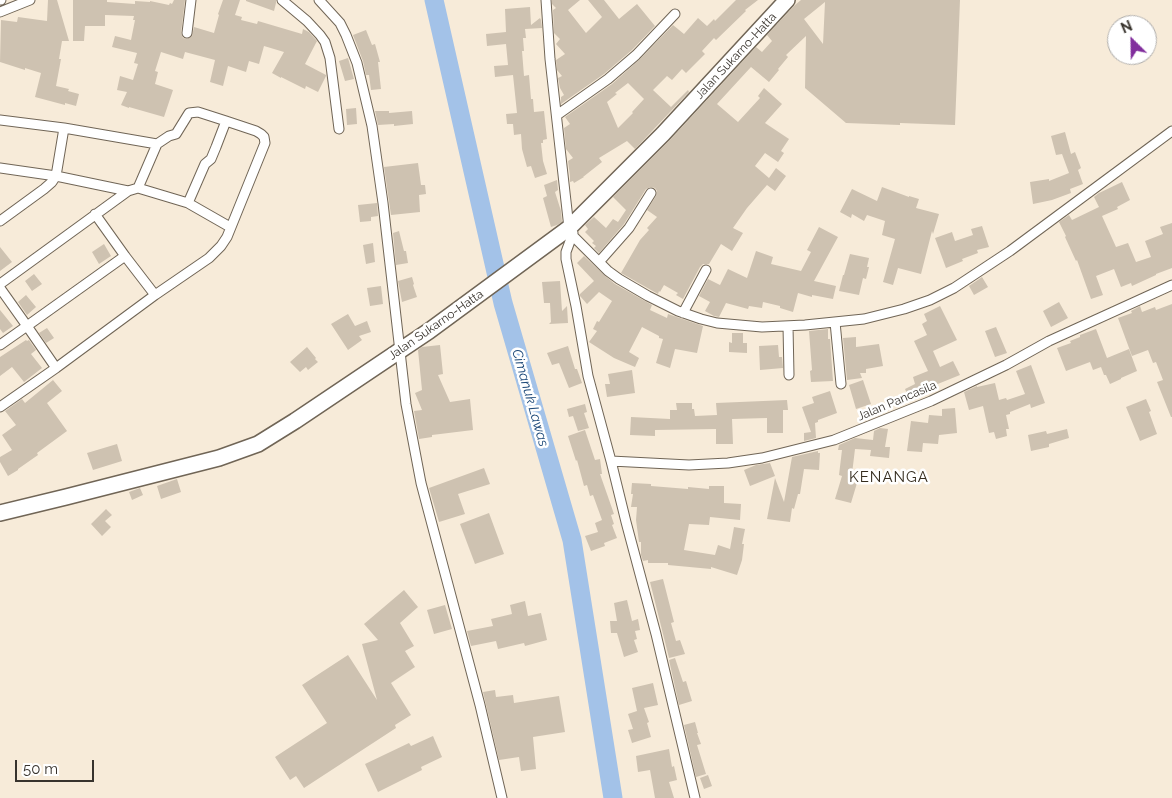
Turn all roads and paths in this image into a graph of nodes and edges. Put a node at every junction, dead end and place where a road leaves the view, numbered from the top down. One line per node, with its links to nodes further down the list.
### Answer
1 (30, 0): 7 (street)
2 (191, 0): 9 (street)
3 (282, 0): 14 (street)
4 (319, 0): 39 (street)
5 (546, 0): 10 (street)
6 (787, 0): 26 (highway, Jalan Sukarno-Hatta)
7 (0, 12)
8 (675, 14): 10 (street)
9 (187, 33)
10 (557, 115): 26 (street)
11 (0, 120): 13 (street)
12 (226, 121): 16 (street); 22 (street); 25 (street)
13 (64, 128): 16 (street); 18 (street)
14 (338, 129)
15 (1172, 130): 35 (street)
16 (157, 144): 19 (street)
17 (0, 168): 18 (street)
18 (56, 176): 20 (street); 24 (street)
19 (138, 188): 20 (street); 22 (street)
20 (128, 191): 23 (street)
21 (651, 193): 28 (street)
22 (188, 203): 25 (street)
23 (95, 214): 27 (street); 30 (street)
24 (0, 221)
25 (230, 227): 33 (street)
26 (573, 228): 28 (street); 39 (highway, Jalan Sukarno-Hatta); 44 (street)
27 (125, 256): 33 (street); 36 (street)
28 (599, 262): 34 (street)
29 (706, 270): 34 (street)
30 (0, 284)
31 (1172, 285): 44 (street, Jalan Pancasila)
32 (0, 288): 36 (street)
33 (155, 295): 40 (street)
34 (683, 313): 37 (street)
35 (835, 322): 37 (street); 42 (street)
36 (26, 326): 38 (street); 40 (street)
37 (788, 326): 41 (street)
38 (0, 345)
39 (400, 351): 45 (highway, Jalan Sukarno-Hatta); 46 (street)
40 (56, 368): 43 (street)
41 (789, 375)
42 (841, 384)
43 (0, 407)
44 (611, 461): 47 (street)
45 (0, 513)
46 (502, 798)
47 (695, 798)

